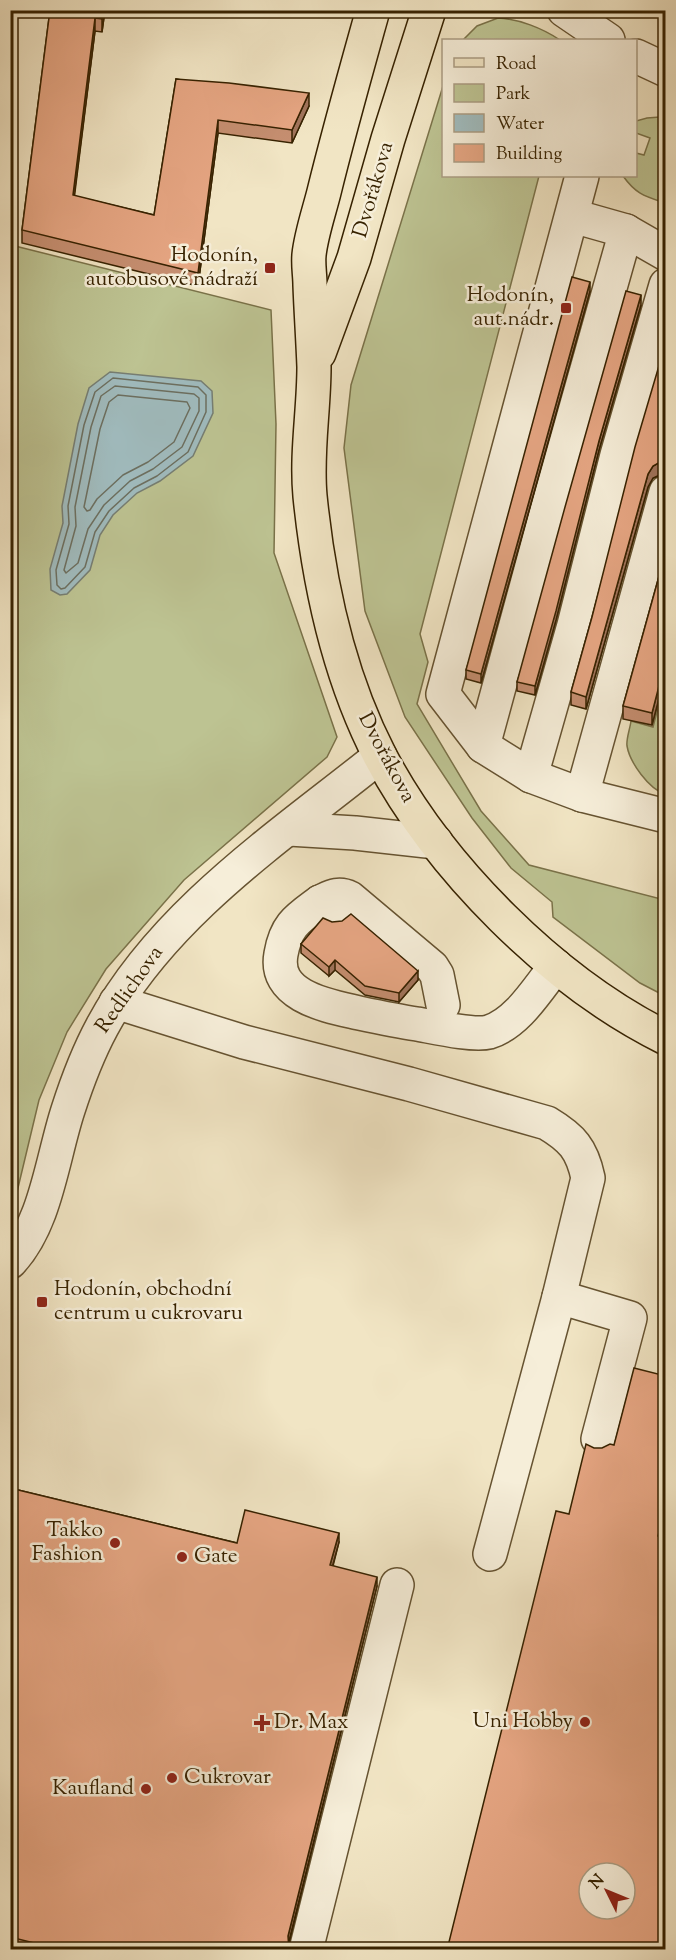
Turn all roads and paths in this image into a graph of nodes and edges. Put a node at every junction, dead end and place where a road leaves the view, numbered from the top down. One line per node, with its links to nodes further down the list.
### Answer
1 (374, 10): 12 (main road, Dvořákova)
2 (429, 10): 12 (main road, Dvořákova)
3 (564, 10): 4 (street)
4 (607, 39)
5 (637, 56): 6 (street)
6 (666, 70)
7 (582, 177): 8 (street)
8 (573, 216): 9 (street); 14 (street)
9 (627, 231): 10 (street); 14 (street)
10 (666, 254)
11 (666, 285): 16 (street)
12 (314, 369): 15 (main road, Dvořákova)
13 (666, 492): 17 (street)
14 (483, 746): 16 (street)
15 (380, 756): 19 (street, Redlichova); 20 (main road, Dvořákova)
16 (531, 776): 17 (street)
17 (582, 795): 18 (street)
18 (666, 816)
19 (289, 829): 20 (street); 23 (street, Redlichova)
20 (436, 842): 21 (main road, Dvořákova)
21 (556, 966): 24 (street); 25 (main road, Dvořákova)
22 (416, 982): 24 (street)
23 (116, 1002): 26 (street, Redlichova); 27 (street)
24 (449, 1017): 24 (street)
25 (666, 1038)
26 (10, 1262)
27 (559, 1298): 28 (street); 29 (street)
28 (598, 1438)
29 (490, 1554)
30 (397, 1585): 31 (street)
31 (306, 1950)

